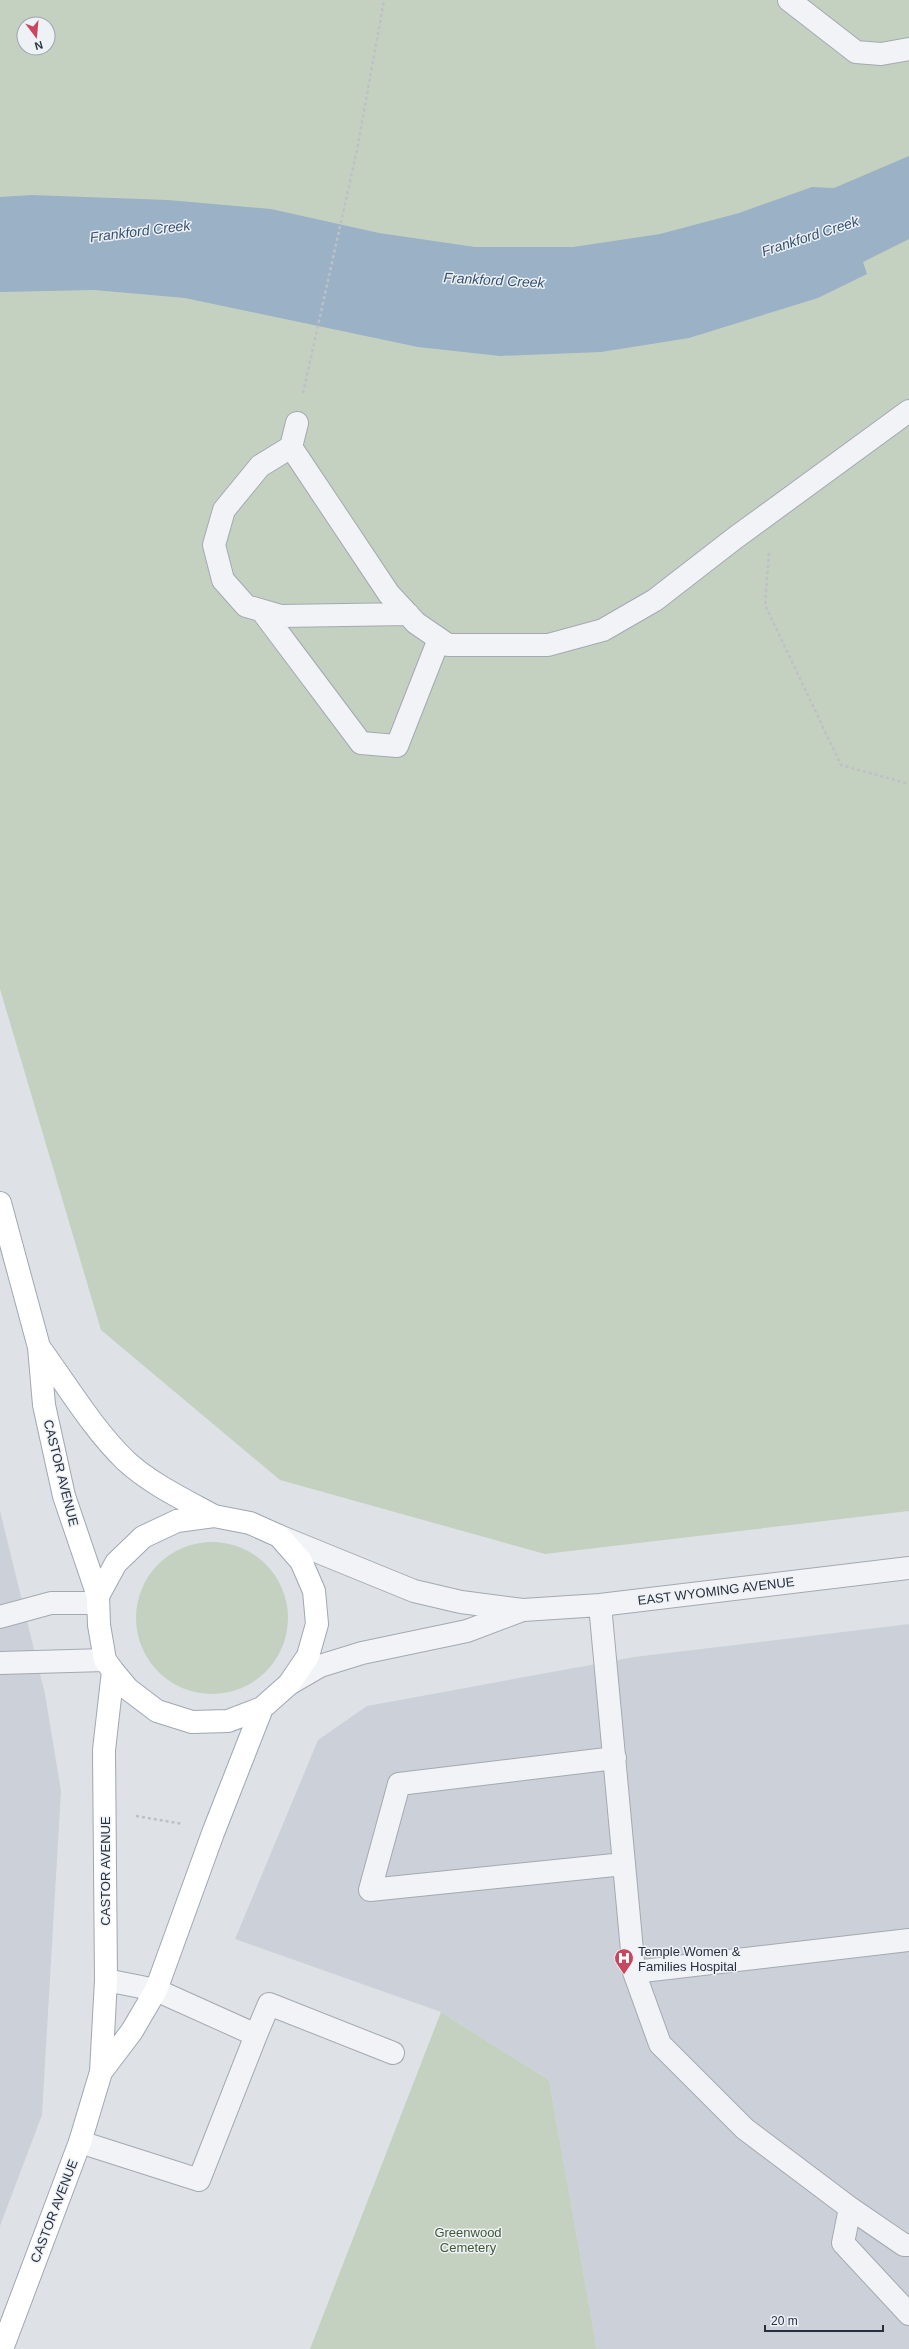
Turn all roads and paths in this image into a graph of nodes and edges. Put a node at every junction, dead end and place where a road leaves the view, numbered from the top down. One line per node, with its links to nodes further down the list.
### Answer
1 (384, 0): 5 (path)
2 (789, 0): 3 (street)
3 (909, 49)
4 (909, 411): 7 (street)
5 (297, 423): 6 (street)
6 (291, 447): 8 (street); 9 (street)
7 (773, 511): 10 (street); 11 (path)
8 (262, 611): 9 (street); 10 (street)
9 (408, 614): 10 (street)
10 (439, 639)
11 (909, 784)
12 (0, 1203): 13 (main road, CASTOR AVENUE)
13 (39, 1346): 14 (main road, CASTOR AVENUE); 17 (main road, CASTOR AVENUE)
14 (214, 1516): 15 (main road); 17 (main road)
15 (279, 1536): 19 (street, EAST WYOMING AVENUE); 23 (main road)
16 (909, 1568): 18 (street, EAST WYOMING AVENUE)
17 (98, 1599): 20 (street); 22 (main road, CASTOR AVENUE)
18 (600, 1605): 19 (street, EAST WYOMING AVENUE); 25 (street)
19 (523, 1610): 23 (street, EAST WYOMING AVENUE)
20 (0, 1617)
21 (0, 1663): 22 (street)
22 (109, 1666): 24 (main road); 31 (main road, CASTOR AVENUE)
23 (289, 1684): 24 (main road)
24 (262, 1708): 32 (main road, CASTOR AVENUE)
25 (615, 1758): 28 (street); 28 (street)
26 (136, 1816): 27 (path)
27 (185, 1824)
28 (624, 1864): 30 (street)
29 (909, 1940): 30 (street)
30 (634, 1972): 37 (street)
31 (106, 1980): 32 (street); 35 (main road, CASTOR AVENUE)
32 (156, 1990): 33 (street); 35 (main road, CASTOR AVENUE)
33 (256, 2035): 34 (street); 36 (street)
34 (393, 2054)
35 (101, 2072): 36 (main road, CASTOR AVENUE)
36 (80, 2142): 40 (main road, CASTOR AVENUE)
37 (850, 2208): 38 (street); 39 (street)
38 (909, 2245)
39 (909, 2314)
40 (2, 2349)

